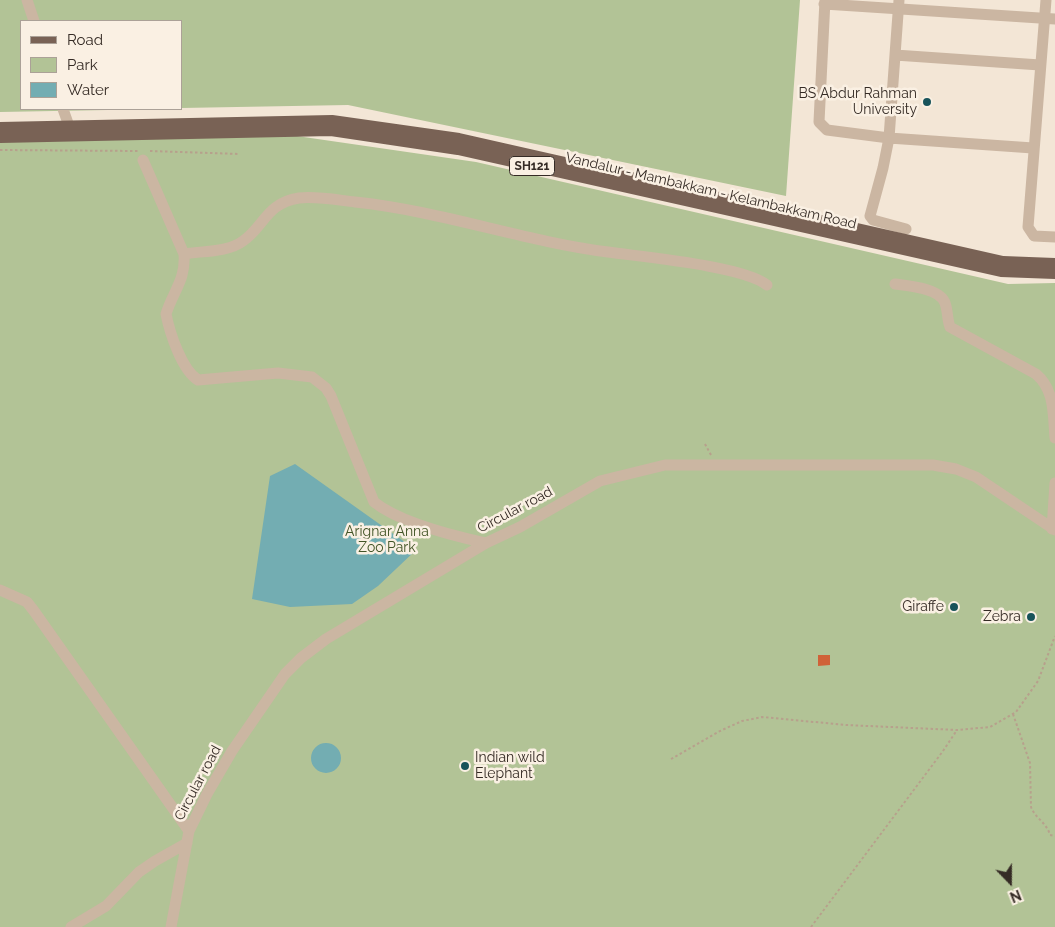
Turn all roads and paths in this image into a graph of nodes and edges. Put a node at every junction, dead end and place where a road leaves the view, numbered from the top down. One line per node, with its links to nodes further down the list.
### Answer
1 (27, 0): 6 (street)
2 (1046, 0): 5 (street)
3 (824, 2): 4 (street); 13 (street)
4 (899, 5): 5 (street); 7 (street)
5 (1050, 19): 8 (street)
6 (34, 20)
7 (895, 55): 8 (street); 13 (street)
8 (1040, 65): 15 (street)
9 (63, 110): 10 (street)
10 (69, 126): 11 (main road, Vandalur - Mambakkam - Kelambakkam Road / SH121); 14 (main road, Vandalur - Mambakkam - Kelambakkam Road / SH121)
11 (0, 128)
12 (0, 138): 14 (main road, Vandalur - Mambakkam - Kelambakkam Road / SH121)
13 (889, 138): 15 (street); 19 (street)
14 (458, 144): 22 (main road, Vandalur - Mambakkam - Kelambakkam Road / SH121); 23 (main road, Vandalur - Mambakkam - Kelambakkam Road / SH121)
15 (1033, 148): 20 (street)
16 (0, 150): 17 (path)
17 (143, 154): 18 (path); 21 (street)
18 (239, 154)
19 (906, 229)
20 (1055, 237)
21 (184, 254): 25 (street); 29 (street)
22 (1055, 264)
23 (1055, 273)
24 (895, 284): 26 (street)
25 (767, 286)
26 (1055, 438)
27 (1055, 483): 28 (street)
28 (1054, 530): 29 (street, Circular road)
29 (486, 543): 36 (street, Circular road)
30 (0, 590): 36 (street)
31 (1055, 636): 32 (path)
32 (1013, 714): 33 (path); 35 (path)
33 (957, 730): 34 (path); 39 (path)
34 (671, 759)
35 (1055, 836)
36 (188, 837): 37 (street); 38 (street, Circular road)
37 (71, 927)
38 (171, 927)
39 (811, 927)

